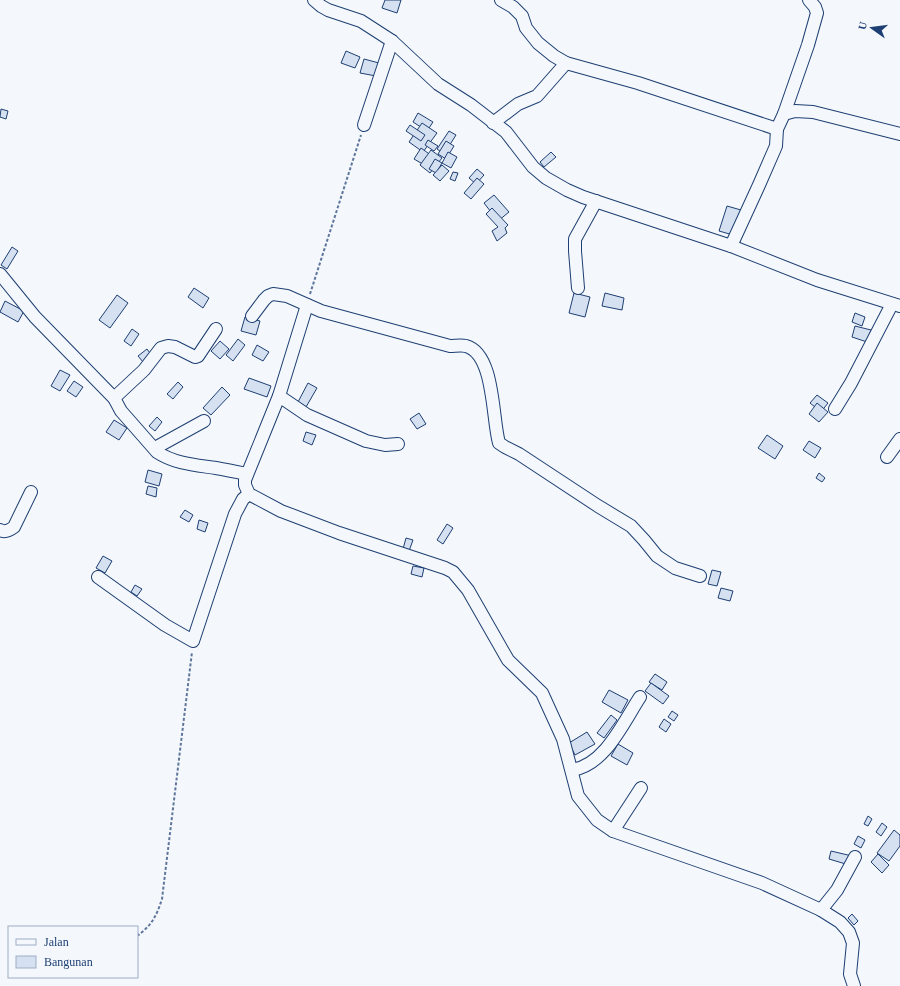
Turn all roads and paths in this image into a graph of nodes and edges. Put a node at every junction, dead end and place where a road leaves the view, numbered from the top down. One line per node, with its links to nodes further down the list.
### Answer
1 (314, 0): 4 (street)
2 (501, 0): 5 (street)
3 (809, 0): 6 (street)
4 (392, 41): 7 (street); 8 (street)
5 (566, 63): 7 (street); 9 (street)
6 (784, 114): 9 (street); 10 (street)
7 (493, 123): 11 (street)
8 (364, 125): 15 (path)
9 (776, 130): 12 (street)
10 (900, 134)
11 (596, 201): 12 (street); 14 (street)
12 (731, 246): 16 (street)
13 (0, 275): 20 (street)
14 (578, 288)
15 (307, 305): 17 (street); 19 (street); 31 (street)
16 (896, 305): 21 (street)
17 (252, 316)
18 (216, 329): 20 (street)
19 (279, 396): 24 (street); 27 (street)
20 (114, 398): 25 (street)
21 (835, 410)
22 (204, 422): 25 (street)
23 (900, 439): 26 (street)
24 (398, 444)
25 (154, 448): 27 (street)
26 (887, 457)
27 (247, 474): 29 (street)
28 (31, 492): 30 (street)
29 (249, 494): 33 (street); 35 (street)
30 (0, 530)
31 (700, 576)
32 (98, 577): 33 (street)
33 (193, 641): 40 (path)
34 (640, 697): 35 (street)
35 (572, 770): 37 (street)
36 (641, 788): 37 (street)
37 (613, 831): 39 (street)
38 (855, 857): 39 (street)
39 (821, 910): 41 (street)
40 (138, 935)
41 (854, 986)

